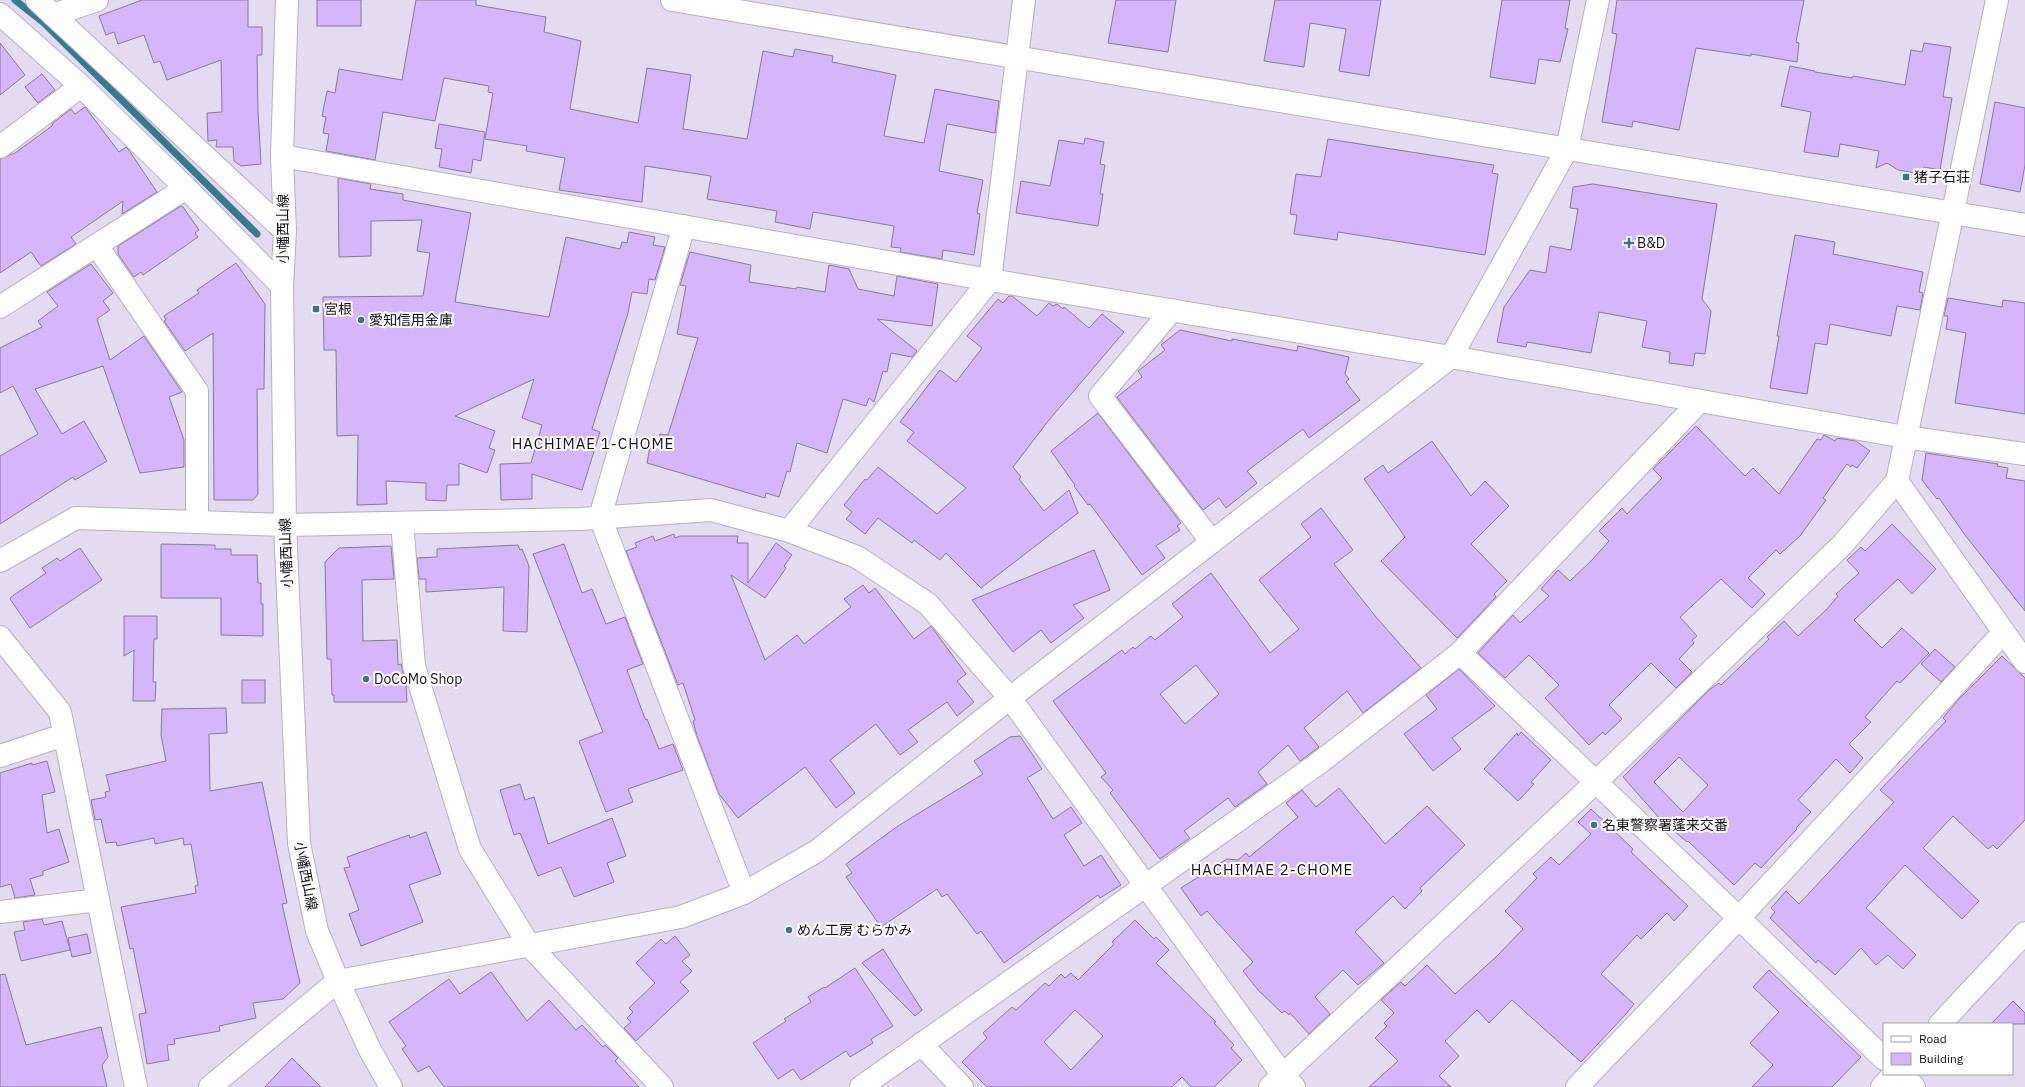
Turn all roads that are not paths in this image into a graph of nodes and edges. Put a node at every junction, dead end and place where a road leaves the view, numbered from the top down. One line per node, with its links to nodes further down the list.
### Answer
1 (37, 0): 9 (street)
2 (97, 0): 9 (street)
3 (287, 0): 14 (street, 小幡西山線)
4 (672, 0): 10 (street)
5 (1024, 0): 10 (street)
6 (1598, 0): 13 (street)
7 (1997, 0): 16 (street)
8 (0, 14): 11 (street)
9 (53, 15): 19 (street)
10 (1017, 58): 13 (street); 21 (street)
11 (81, 86): 12 (street); 15 (street)
12 (0, 147)
13 (1567, 149): 16 (street); 25 (street)
14 (282, 156): 18 (street); 19 (street, 小幡西山線)
15 (186, 188): 20 (street); 22 (street)
16 (1952, 213): 17 (street); 27 (street)
17 (2025, 225)
18 (684, 226): 21 (street); 30 (street)
19 (286, 231): 22 (street, 小幡西山線)
20 (97, 246): 23 (street); 31 (street)
21 (990, 280): 24 (street); 34 (street)
22 (282, 286): 33 (street, 小幡西山線)
23 (0, 307)
24 (1172, 310): 25 (street); 35 (street)
25 (1451, 357): 26 (street); 35 (street)
26 (1700, 401): 27 (street); 39 (street)
27 (1906, 437): 28 (street); 29 (street)
28 (2025, 454)
29 (1897, 481): 37 (street); 44 (street)
30 (600, 517): 32 (street); 34 (street); 46 (street)
31 (197, 522): 33 (street); 36 (street)
32 (402, 523): 33 (street); 51 (street)
33 (285, 526): 52 (street, 小幡西山線)
34 (788, 531): 41 (street)
35 (1212, 542): 41 (street)
36 (0, 561)
37 (2004, 632): 40 (street); 49 (street)
38 (0, 637): 42 (street)
39 (1460, 653): 44 (street); 45 (street)
40 (2025, 662)
41 (1010, 698): 45 (street); 46 (street)
42 (64, 735): 43 (street); 47 (street)
43 (0, 756)
44 (1596, 782): 49 (street); 58 (street)
45 (1145, 886): 54 (street); 58 (street)
46 (744, 893): 51 (street)
47 (98, 900): 48 (street); 59 (street)
48 (0, 912)
49 (1739, 918): 55 (street); 65 (street)
50 (2025, 933): 53 (street)
51 (529, 945): 52 (street); 62 (street)
52 (338, 981): 60 (street); 61 (street, 小幡西山線)
53 (1941, 1023)
54 (921, 1044): 63 (street); 64 (street)
55 (1883, 1058)
56 (1893, 1075): 66 (street)
57 (1901, 1075): 67 (street)
58 (1282, 1083)
59 (136, 1087)
60 (210, 1087)
61 (391, 1087)
62 (662, 1087)
63 (861, 1087)
64 (962, 1087)
65 (1577, 1087)
66 (1882, 1087)
67 (1914, 1087)

